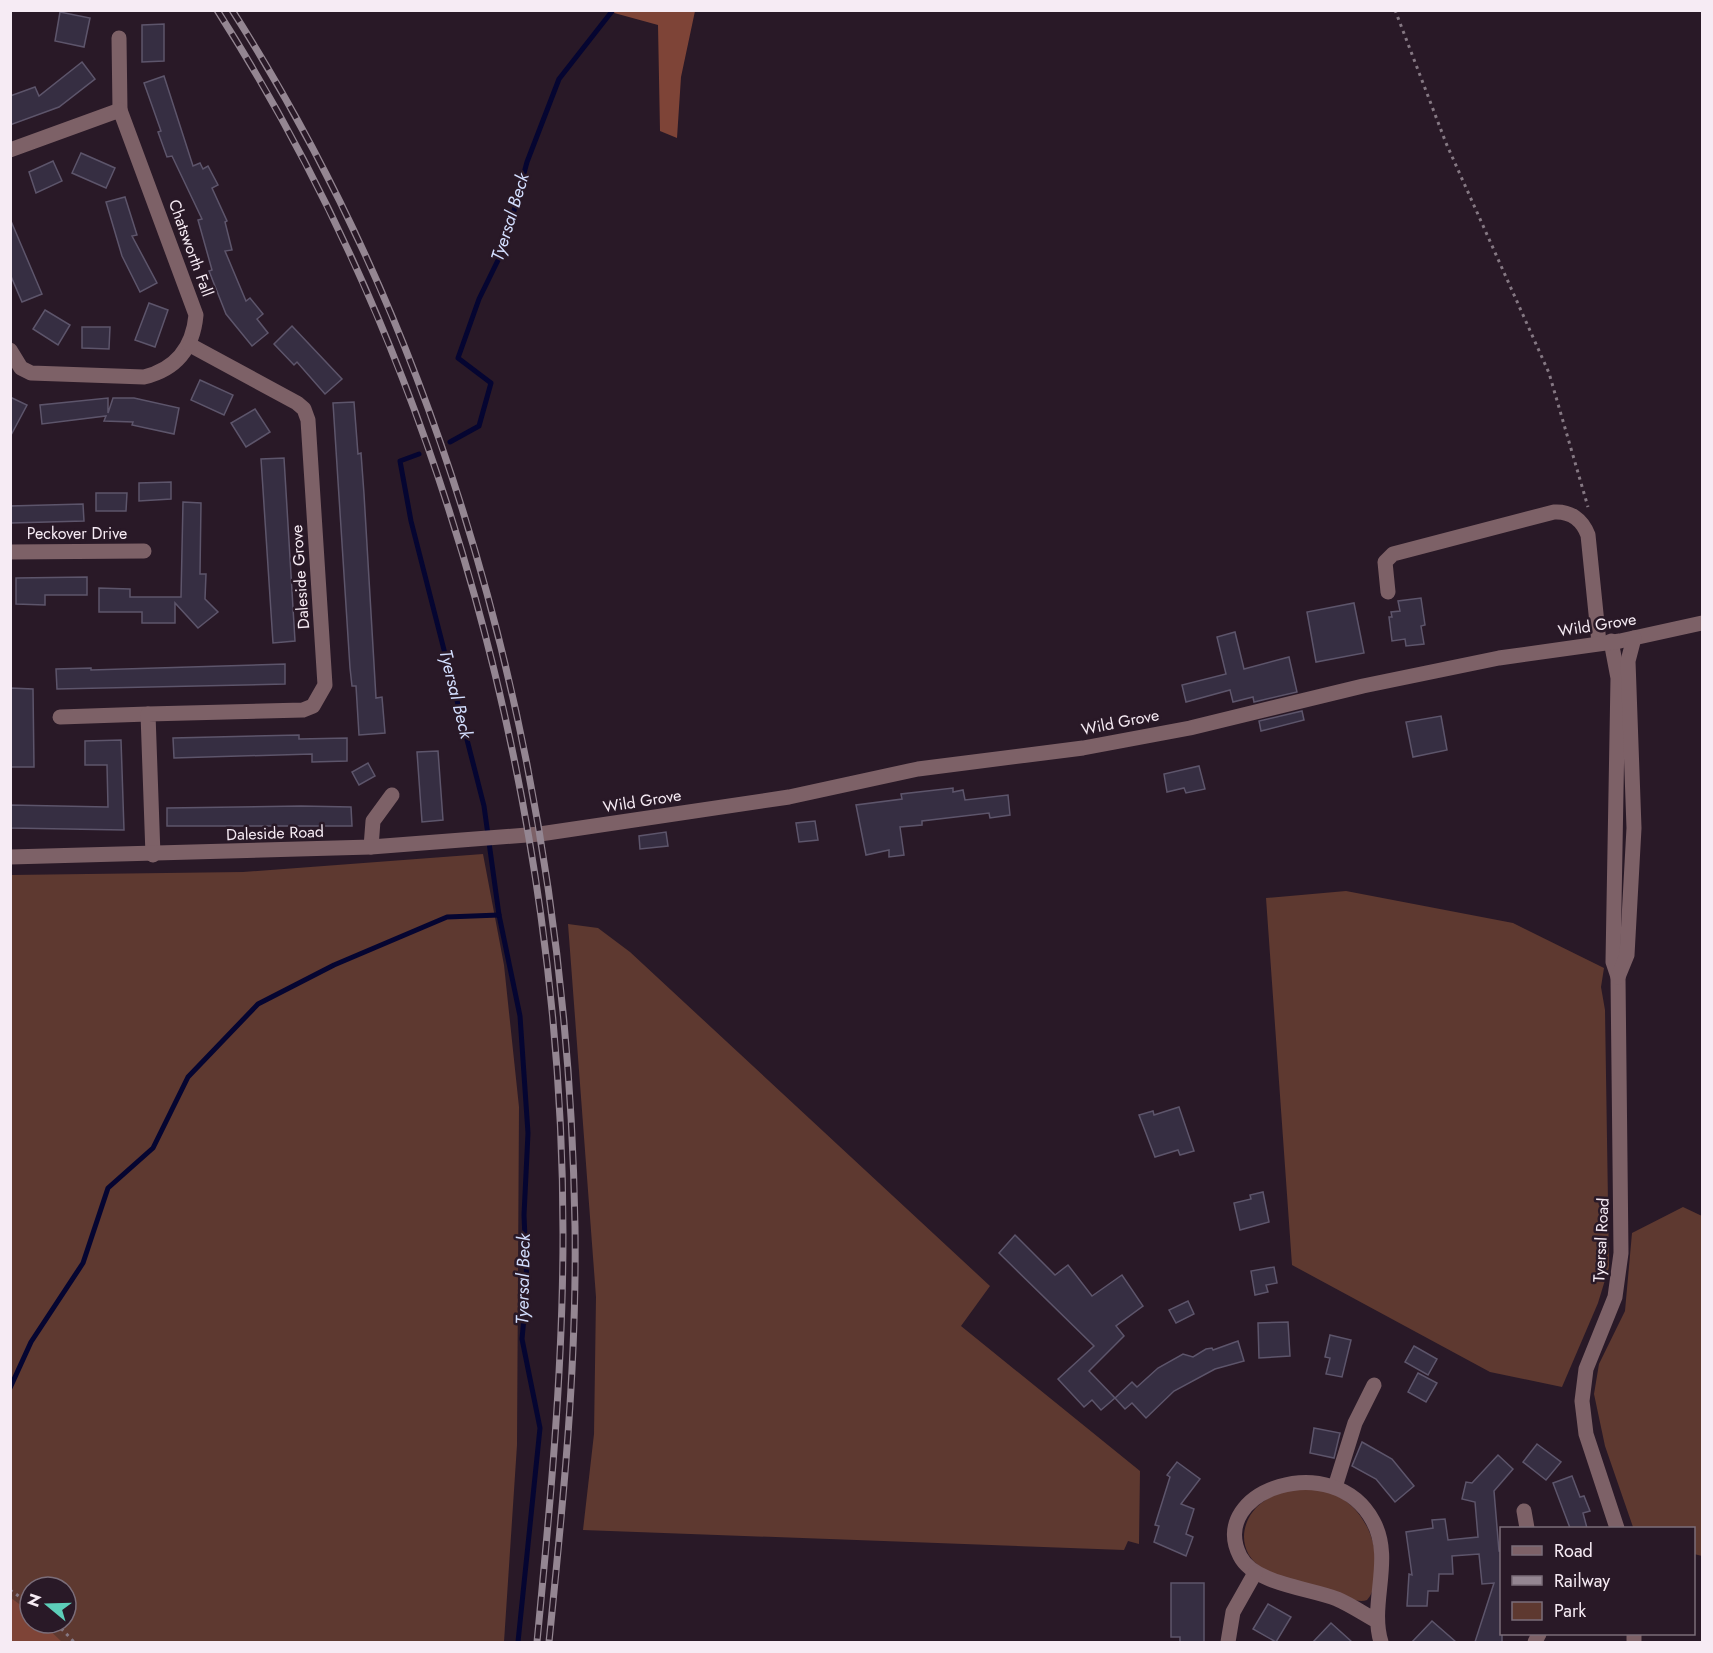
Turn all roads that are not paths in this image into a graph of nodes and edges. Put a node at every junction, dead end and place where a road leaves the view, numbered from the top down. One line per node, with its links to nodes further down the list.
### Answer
1 (119, 38): 2 (street, Chatsworth Fall)
2 (120, 110): 3 (street); 4 (street, Chatsworth Fall)
3 (10, 150)
4 (190, 345): 5 (street); 12 (street, Daleside Grove)
5 (10, 350)
6 (144, 551): 7 (street, Peckover Drive)
7 (10, 552)
8 (1388, 592): 11 (street)
9 (1702, 623): 10 (street, Wild Grove)
10 (1634, 638): 11 (street, Wild Grove); 19 (street)
11 (1605, 642): 15 (street, Wild Grove); 19 (street)
12 (148, 714): 13 (street, Daleside Grove); 17 (street)
13 (60, 717)
14 (392, 795): 16 (street)
15 (540, 834): 16 (street, Daleside Road)
16 (371, 847): 17 (street, Daleside Road)
17 (153, 855): 18 (street, Daleside Road)
18 (10, 857)
19 (1618, 977): 24 (street, Tyersal Road)
20 (1374, 1385): 21 (street)
21 (1335, 1487): 25 (street); 26 (street)
22 (1524, 1511): 23 (street)
23 (1527, 1527)
24 (1617, 1527)
25 (1255, 1573): 26 (street); 27 (street)
26 (1377, 1621): 28 (street)
27 (1228, 1642)
28 (1381, 1642)

